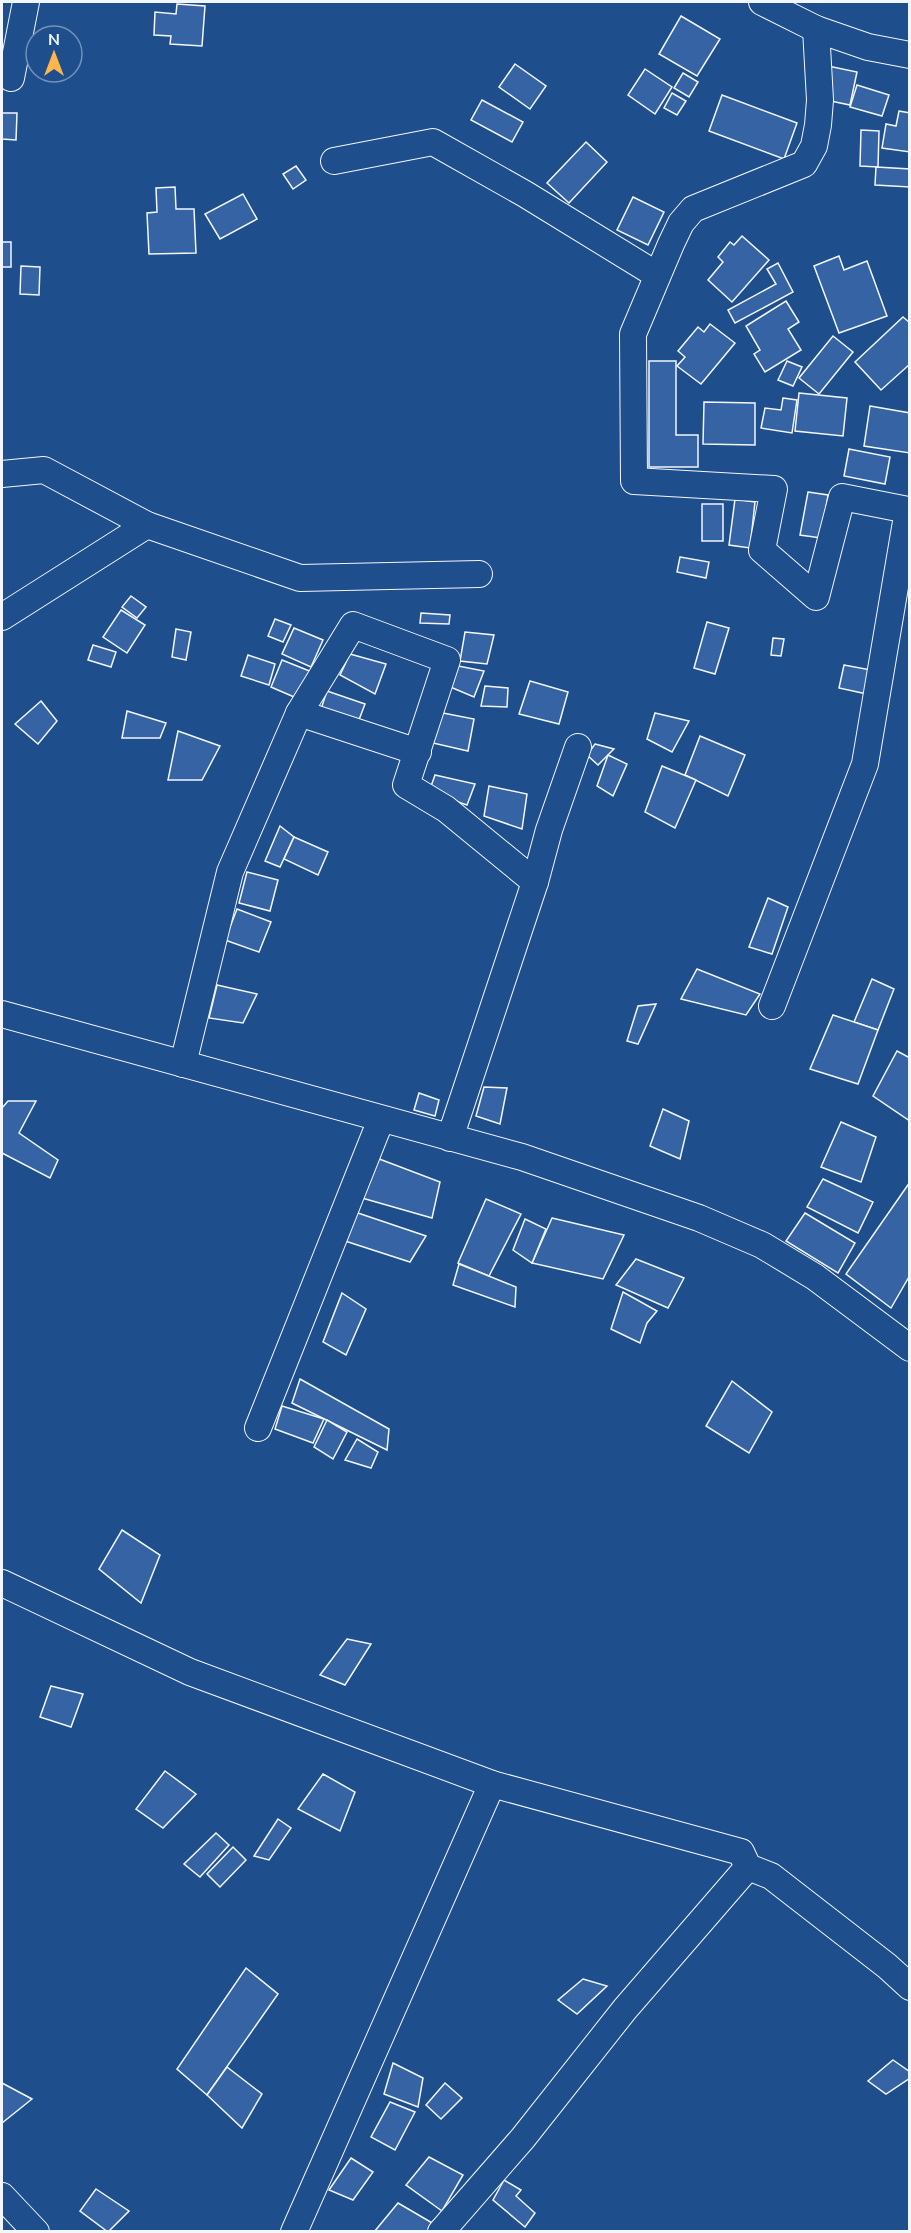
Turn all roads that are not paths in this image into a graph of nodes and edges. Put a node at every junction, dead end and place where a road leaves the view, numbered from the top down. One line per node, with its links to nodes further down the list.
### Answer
1 (762, 2): 3 (street)
2 (17, 6): 5 (street)
3 (816, 30): 4 (street); 7 (street)
4 (909, 55)
5 (11, 78)
6 (334, 161): 7 (street)
7 (657, 275): 16 (street)
8 (2, 474): 9 (street)
9 (147, 525): 10 (street); 11 (street)
10 (478, 574)
11 (2, 617)
12 (299, 713): 14 (street); 14 (street); 18 (street)
13 (578, 747): 15 (street)
14 (418, 752): 15 (street)
15 (535, 882): 20 (street)
16 (772, 1006)
17 (2, 1014): 18 (street)
18 (183, 1064): 19 (street)
19 (386, 1120): 20 (street); 22 (street)
20 (450, 1138): 21 (street)
21 (909, 1348)
22 (258, 1428)
23 (2, 1583): 24 (street)
24 (492, 1784): 25 (street); 29 (street)
25 (748, 1867): 26 (street); 30 (street)
26 (909, 1987)
27 (2, 2196): 28 (street)
28 (36, 2232)
29 (294, 2232)
30 (441, 2232)

